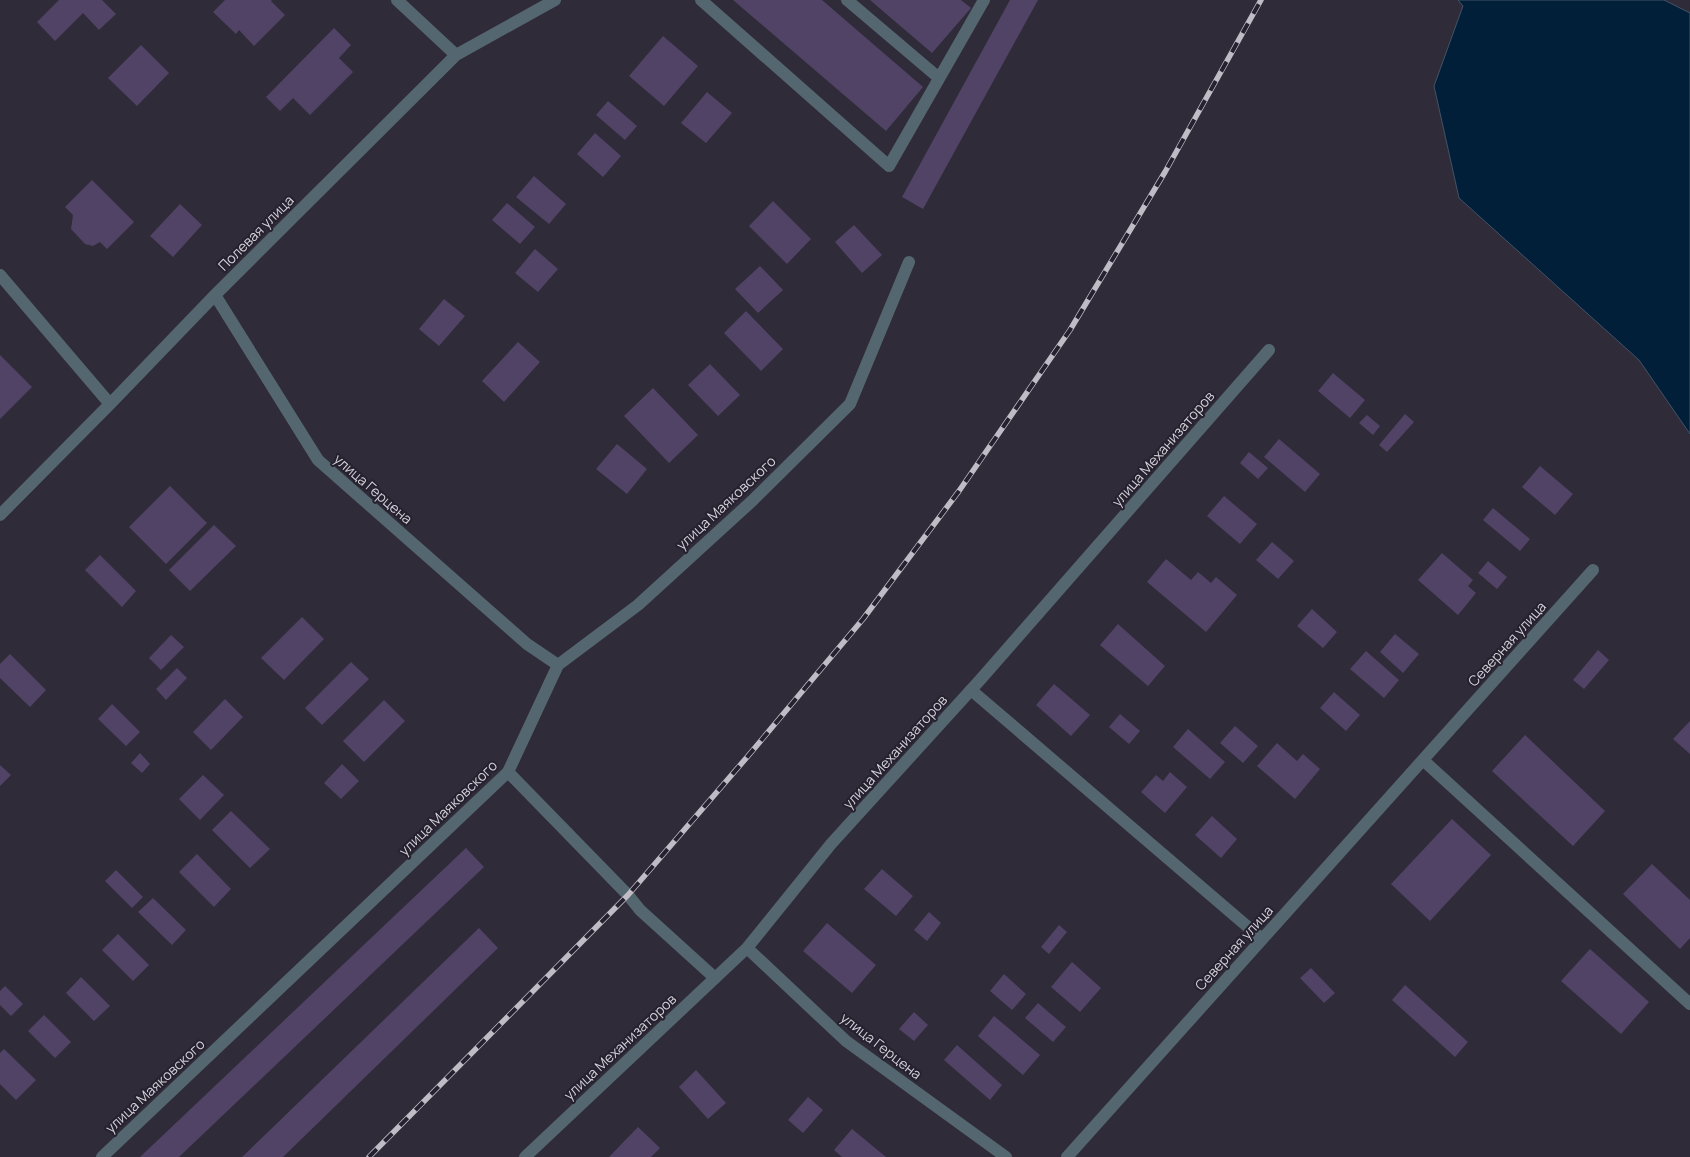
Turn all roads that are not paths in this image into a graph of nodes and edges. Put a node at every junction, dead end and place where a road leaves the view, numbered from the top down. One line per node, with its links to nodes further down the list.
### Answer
1 (398, 0): 6 (street)
2 (555, 0): 6 (street, Полевая улица)
3 (701, 0): 7 (street)
4 (847, 0): 7 (street)
5 (984, 0): 7 (street)
6 (456, 55): 10 (street, Полевая улица)
7 (939, 78)
8 (909, 262): 15 (street, улица Маяковского)
9 (0, 275): 12 (street)
10 (215, 295): 12 (street, Полевая улица); 15 (street, улица Герцена)
11 (1269, 350): 16 (street, улица Механизаторов)
12 (110, 404): 13 (street, Полевая улица)
13 (0, 515)
14 (1593, 570): 17 (street, Северная улица)
15 (558, 665): 18 (street, улица Маяковского)
16 (971, 690): 19 (street); 20 (street, улица Механизаторов)
17 (1423, 760): 19 (street, Северная улица); 22 (street)
18 (508, 772): 21 (street); 23 (street, улица Маяковского)
19 (1262, 939): 26 (street, Северная улица)
20 (747, 948): 21 (street, улица Механизаторов); 25 (street, улица Герцена)
21 (715, 978): 24 (street, улица Механизаторов)
22 (1690, 1004)
23 (102, 1157)
24 (525, 1157)
25 (1006, 1157)
26 (1066, 1157)

